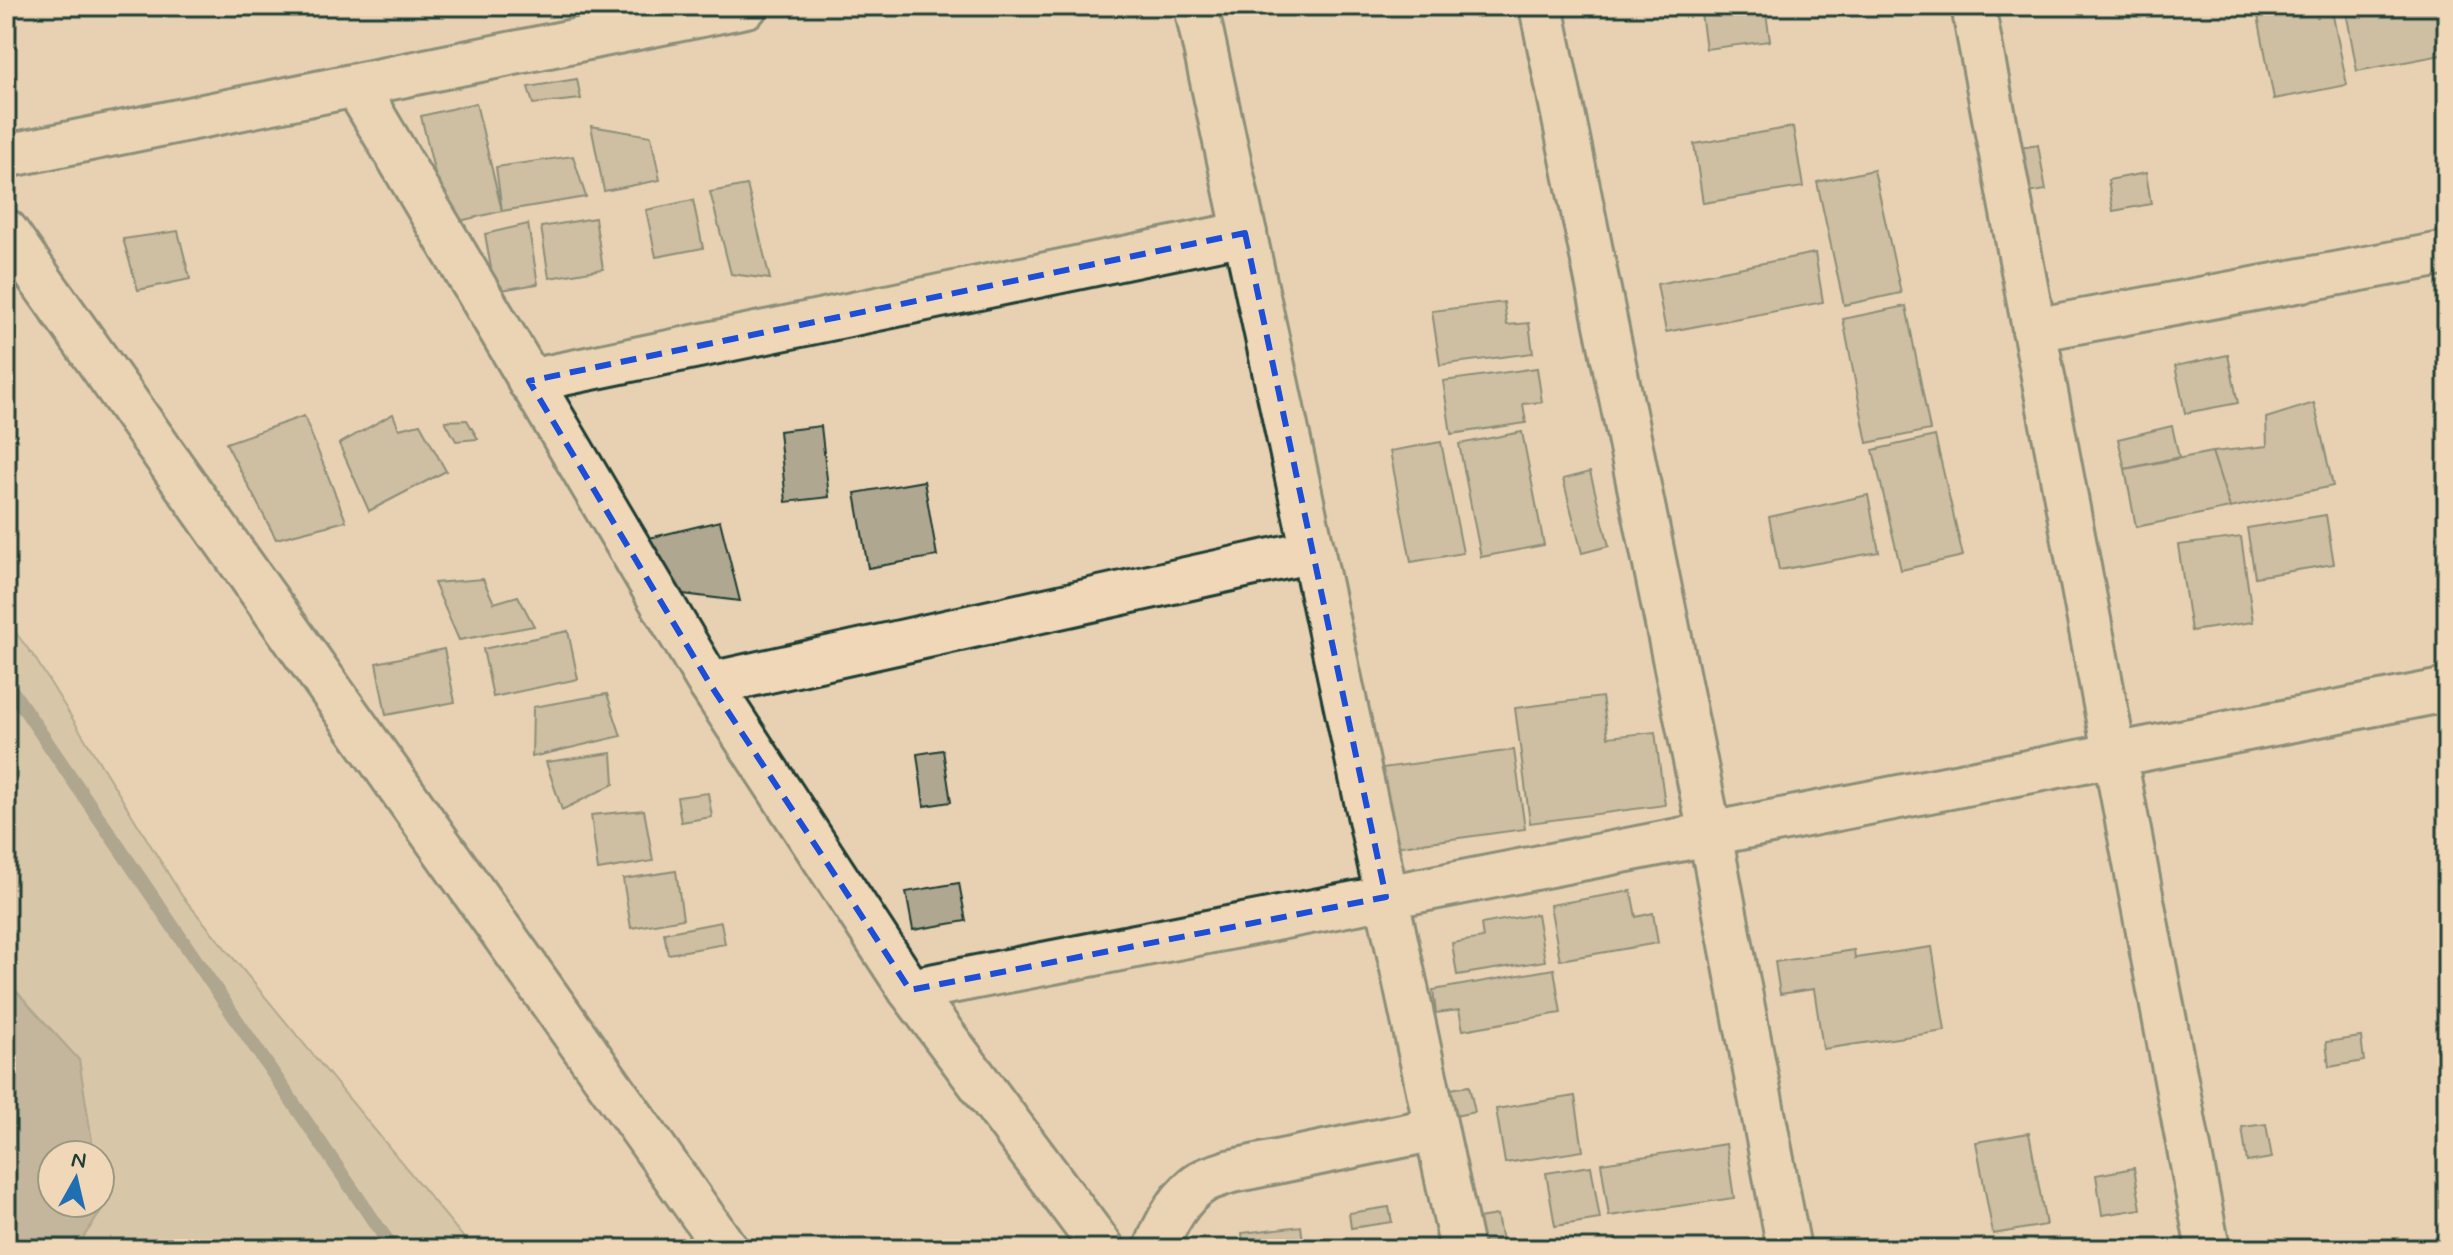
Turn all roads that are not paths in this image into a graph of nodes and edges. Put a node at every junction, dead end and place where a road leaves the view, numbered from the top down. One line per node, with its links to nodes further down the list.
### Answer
1 (746, 6): 5 (street)
2 (1196, 6): 8 (street)
3 (1541, 6): 16 (street)
4 (1973, 6): 10 (street)
5 (356, 86): 6 (street); 11 (street)
6 (6, 156)
7 (6, 231): 20 (street)
8 (1245, 233): 11 (street); 12 (street)
9 (2447, 253): 10 (street)
10 (2034, 330): 15 (street)
11 (529, 381): 13 (street)
12 (1313, 551): 13 (street); 17 (street)
13 (710, 684): 18 (street)
14 (2447, 690): 15 (street)
15 (2115, 755): 16 (street); 25 (street)
16 (1710, 834): 17 (street); 24 (street)
17 (1386, 897): 18 (street); 19 (street)
18 (910, 990): 21 (street)
19 (1436, 1129): 22 (street); 23 (street)
20 (726, 1249)
21 (1103, 1249)
22 (1156, 1249)
23 (1462, 1249)
24 (1789, 1249)
25 (2208, 1249)

